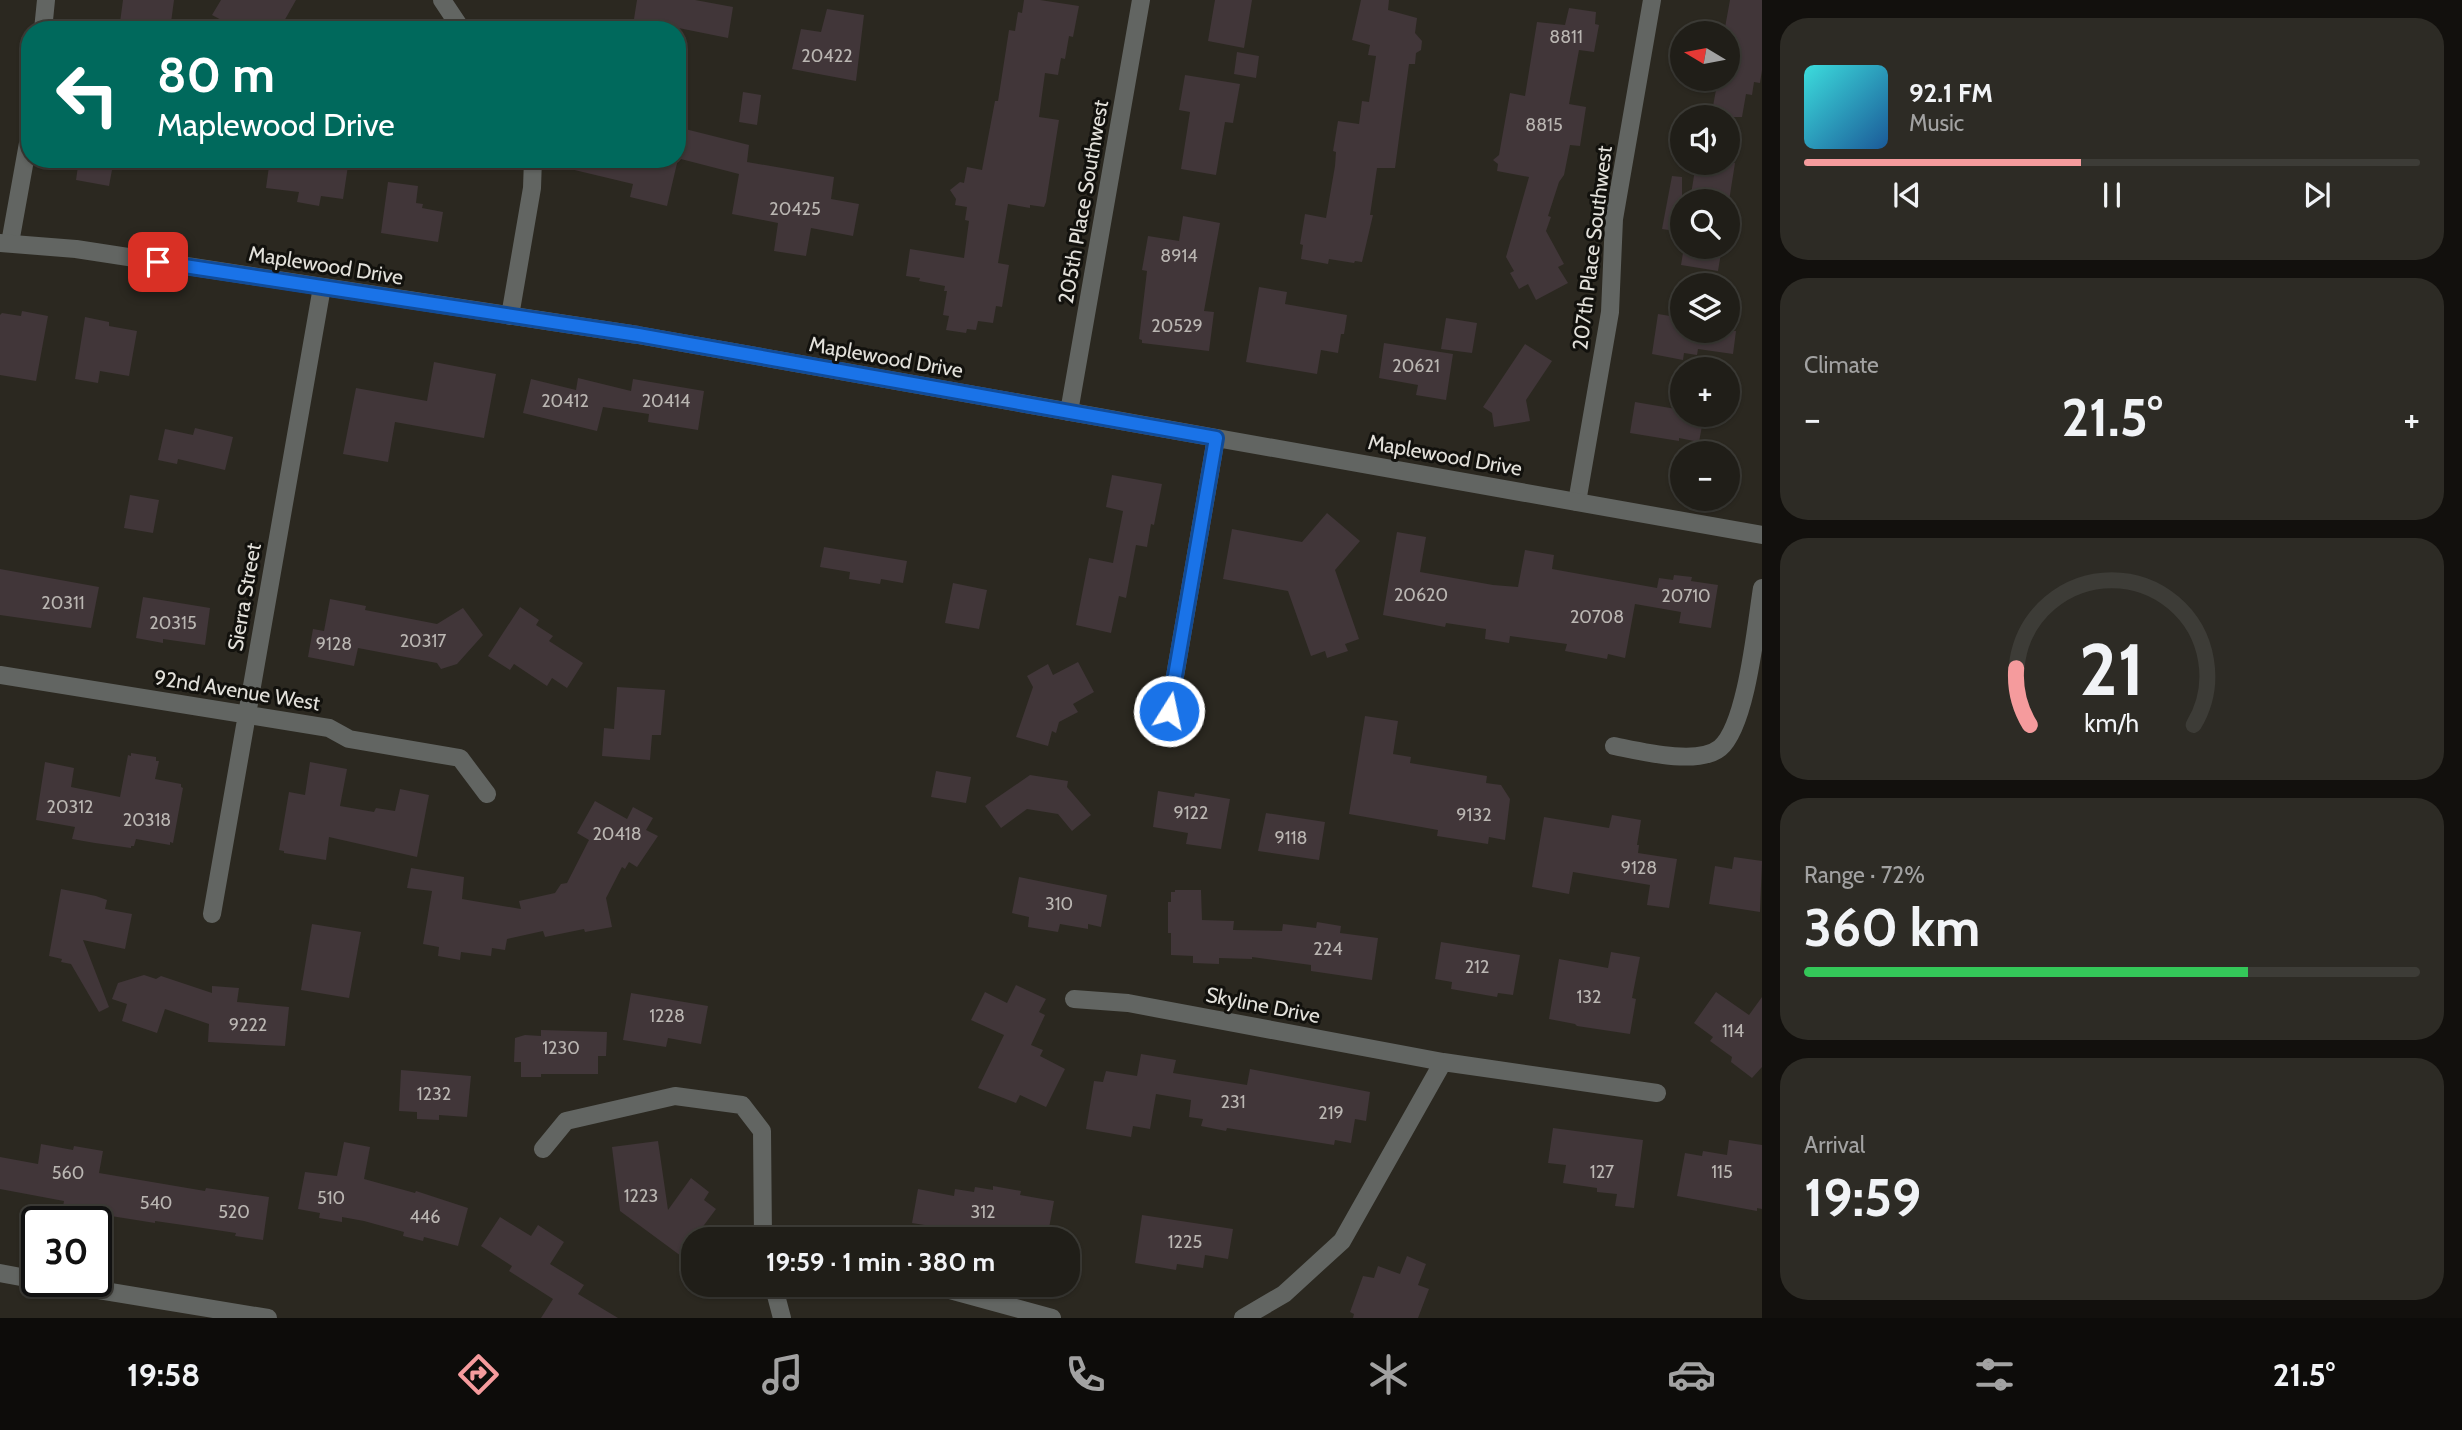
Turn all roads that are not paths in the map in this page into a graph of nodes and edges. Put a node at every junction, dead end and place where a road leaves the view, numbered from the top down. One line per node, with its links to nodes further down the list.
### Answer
1 (46, 0): 5 (street)
2 (442, 0): 6 (street)
3 (1140, 0): 12 (street, 205th Place Southwest)
4 (1652, 0): 14 (street, 207th Place Southwest)
5 (44, 21)
6 (456, 21)
7 (22, 168): 9 (street)
8 (532, 168): 11 (street)
9 (5, 243): 10 (street, Maplewood Drive)
10 (322, 287): 11 (street, Maplewood Drive); 19 (street, Sierra Street)
11 (510, 316): 12 (street, Maplewood Drive)
12 (1069, 412): 13 (street, Maplewood Drive)
13 (1216, 438): 14 (street, Maplewood Drive); 18 (street)
14 (1577, 502): 15 (street, Maplewood Drive)
15 (1762, 535)
16 (1762, 589): 20 (street)
17 (0, 675): 19 (street, 92nd Avenue West)
18 (1169, 711)
19 (247, 715): 21 (street, 92nd Avenue West); 22 (street, Sierra Street)
20 (1614, 746)
21 (487, 794)
22 (212, 914)
23 (1074, 999): 24 (street, Skyline Drive)
24 (1443, 1062): 25 (street, Skyline Drive); 36 (street)
25 (1657, 1093)
26 (543, 1149): 27 (street)
27 (762, 1227)
28 (0, 1273): 29 (street)
29 (21, 1277)
30 (112, 1292): 33 (street)
31 (776, 1297): 34 (street)
32 (975, 1297): 35 (street)
33 (268, 1318)
34 (782, 1318)
35 (1052, 1318)
36 (1243, 1318)

